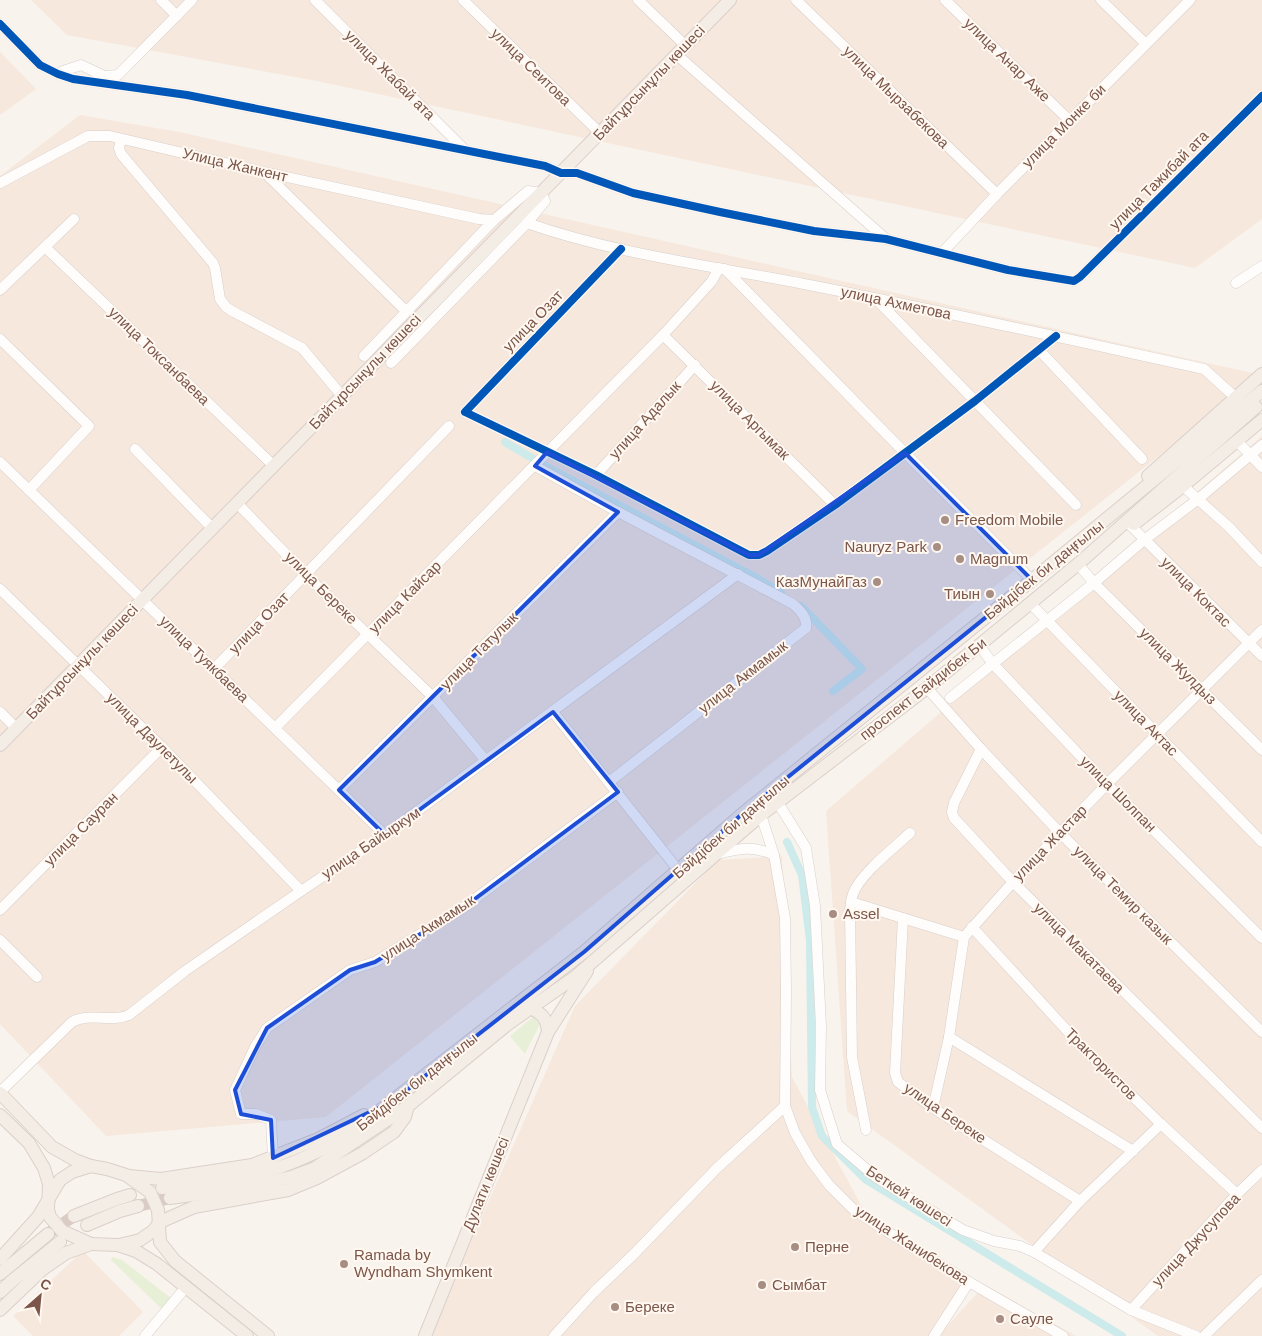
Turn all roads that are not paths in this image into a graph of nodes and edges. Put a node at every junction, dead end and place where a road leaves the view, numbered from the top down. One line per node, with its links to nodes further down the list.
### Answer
1 (161, 0): 11 (street)
2 (192, 0): 11 (street)
3 (315, 0): 20 (street, улица Жабай ата)
4 (463, 0): 18 (street, улица Сеитова)
5 (638, 0): 14 (street)
6 (730, 0): 14 (main road, Байтұрсынұлы көшесі)
7 (796, 0): 25 (street, улица Мырзабекова)
8 (945, 0): 17 (street, улица Анар Аже)
9 (1101, 0): 13 (street)
10 (1190, 0): 13 (street, улица Монке би)
11 (177, 16): 15 (street)
12 (0, 24): 15 (street)
13 (1146, 44): 17 (street, улица Монке би)
14 (681, 50): 18 (main road, Байтұрсынұлы көшесі); 29 (street)
15 (58, 74): 20 (street)
16 (1262, 96): 32 (street, улица Тажибай ата)
17 (1070, 121): 25 (street, улица Монке би)
18 (600, 133): 22 (main road, Байтұрсынұлы көшесі)
19 (120, 139): 21 (street, Улица Жанкент); 23 (street, Улица Жанкент); 48 (street)
20 (466, 151): 22 (street)
21 (264, 172): 27 (street, Улица Жанкент); 38 (street)
22 (561, 173): 24 (main road, Байтұрсынұлы көшесі); 29 (street)
23 (0, 184)
24 (541, 193): 27 (street); 28 (street); 48 (main road, Байтұрсынұлы көшесі)
25 (996, 194): 32 (street, улица Монке би)
26 (74, 219): 30 (street)
27 (494, 220): 38 (street)
28 (527, 223): 31 (street, улица Ахметова); 44 (street)
29 (886, 239): 32 (street)
30 (45, 247): 36 (street); 62 (street, улица Токсанбаева)
31 (621, 249): 34 (street, улица Ахметова); 57 (street, улица Озат)
32 (941, 254)
33 (1262, 266): 35 (street)
34 (722, 268): 37 (street, улица Ахметова); 39 (street); 58 (street)
35 (1236, 284)
36 (0, 290)
37 (876, 298): 40 (street, улица Ахметова); 50 (street)
38 (406, 311): 43 (street)
39 (664, 335): 45 (street, улица Аргымак); 57 (street)
40 (1056, 336): 42 (street); 49 (street, улица Ахметова)
41 (0, 339): 67 (street)
42 (1040, 351): 50 (street); 60 (street)
43 (364, 356)
44 (391, 363)
45 (694, 365): 65 (street, улица Адалык); 70 (street, улица Аргымак)
46 (1262, 374): 49 (main road)
47 (1262, 391): 73 (main road, Бәйдібек би даңғылы)
48 (342, 396): 62 (main road, Байтұрсынұлы көшесі)
49 (1235, 397): 73 (main road)
50 (975, 401): 58 (street); 71 (street)
51 (1262, 402): 74 (main road, проспект Байдибек Би)
52 (1262, 420): 54 (main road)
53 (449, 426): 80 (street, улица Озат)
54 (1238, 442): 59 (street); 66 (main road)
55 (1262, 445): 59 (street)
56 (135, 449): 75 (street)
57 (546, 453): 63 (street, улица Кайсар); 65 (street)
58 (904, 453): 70 (street); 81 (street)
59 (1250, 455): 64 (street); 68 (street)
60 (1142, 459)
61 (0, 462): 67 (street, улица Туякбаева)
62 (274, 466): 69 (main road, Байтұрсынұлы көшесі)
63 (535, 466): 72 (street); 88 (street, улица Кайсар)
64 (1262, 467)
65 (596, 475): 70 (street)
66 (1183, 486): 68 (street); 74 (main road)
67 (28, 490): 84 (street, улица Туякбаева)
68 (1197, 500): 76 (street); 77 (street)
69 (237, 503): 75 (main road, Байтұрсынұлы көшесі); 80 (street, улица Береке)
70 (836, 505)
71 (1076, 505)
72 (618, 512): 79 (street); 97 (street, улица Татулык)
73 (1116, 512): 81 (main road, Бәйдібек би даңғылы)
74 (1126, 527): 76 (street, улица Коктас); 78 (main road, проспект Байдибек Би)
75 (212, 528): 84 (main road, Байтұрсынұлы көшесі)
76 (1144, 540): 82 (street); 89 (street, улица Коктас)
77 (1262, 562)
78 (1078, 564): 82 (street, улица Жулдыз); 85 (main road, проспект Байдибек Би)
79 (738, 574): 100 (street, улица Байыркум); 109 (street, улица Акмамык)
80 (306, 575): 88 (street, улица Береке); 94 (street, улица Озат)
81 (1032, 580): 121 (main road, Бәйдібек би даңғылы)
82 (1094, 583): 86 (street); 96 (street, улица Жулдыз)
83 (0, 589): 93 (street, улица Даулетулы)
84 (142, 600): 93 (main road, Байтұрсынұлы көшесі); 94 (street, улица Туякбаева)
85 (1030, 603): 86 (street, улица Актас); 90 (main road, проспект Байдибек Би)
86 (1046, 620): 92 (street); 103 (street, улица Актас)
87 (1262, 630): 89 (street, улица Жастар)
88 (368, 634): 97 (street, улица Береке); 102 (street, улица Кайсар)
89 (1249, 643): 91 (street, улица Коктас); 96 (street, улица Жастар)
90 (979, 645): 92 (street, улица Шолпан); 95 (main road, проспект Байдибек Би)
91 (1262, 656)
92 (993, 664): 98 (street); 110 (street, улица Шолпан)
93 (79, 665): 101 (main road, Байтұрсынұлы көшесі); 105 (street, улица Даулетулы)
94 (214, 670): 102 (street, улица Туякбаева)
95 (927, 688): 106 (street, улица Темир казык); 113 (main road, проспект Байдибек Би)
96 (1202, 689): 103 (street, улица Жастар); 107 (street, улица Жулдыз)
97 (433, 697): 108 (street, улица Береке); 111 (street, улица Татулык)
98 (950, 698)
99 (0, 712): 101 (street)
100 (553, 712): 108 (street, улица Байыркум); 109 (street)
101 (16, 728): 104 (main road, Байтұрсынұлы көшесі)
102 (276, 728): 111 (street, улица Туякбаева)
103 (1156, 734): 110 (street, улица Жастар); 118 (street, улица Актас)
104 (0, 745)
105 (162, 747): 123 (street, улица Даулетулы); 125 (street, улица Сауран)
106 (981, 749): 116 (street, улица Темир казык); 122 (street, улица Макатаева)
107 (1262, 750)
108 (486, 761): 117 (street, улица Байыркум)
109 (610, 782): 112 (street)
110 (1107, 784): 116 (street, улица Жастар); 129 (street, улица Шолпан)
111 (339, 790): 117 (street, улица Туякбаева)
112 (618, 792): 121 (street); 147 (street, улица Акмамык)
113 (778, 803): 114 (main road, проспект Байдибек Би); 165 (street, Беткей көшесі)
114 (762, 815): 119 (main road, Бәйдібек би даңғылы); 120 (street, улица Жанибекова)
115 (910, 833): 124 (street)
116 (1060, 833): 122 (street, улица Жастар); 135 (street, улица Темир казык)
117 (385, 835): 123 (street, улица Байыркум)
118 (1262, 842)
119 (716, 854): 120 (street); 131 (main road, Бәйдібек би даңғылы)
120 (774, 855): 140 (street, улица Жанибекова)
121 (679, 871): 138 (main road, Бәйдібек би даңғылы)
122 (1013, 882): 127 (street, улица Жастар); 144 (street, улица Макатаева)
123 (301, 891): 137 (street, улица Байыркум)
124 (851, 902): 126 (street); 145 (street)
125 (0, 910)
126 (903, 918): 128 (street); 141 (street, улица Береке)
127 (972, 927): 128 (street, улица Жастар); 143 (street, Трактористов)
128 (964, 937): 136 (street)
129 (1262, 938)
130 (0, 940): 132 (street)
131 (593, 961): 133 (main road, Бәйдібек би даңғылы); 134 (main road, Дулати көшесі)
132 (37, 978)
133 (531, 1008): 134 (main road); 139 (main road, Бәйдібек би даңғылы)
134 (548, 1032): 177 (main road, Дулати көшесі)
135 (1262, 1032)
136 (949, 1037): 141 (street); 146 (street)
137 (0, 1092): 148 (main road)
138 (393, 1101): 147 (main road); 151 (main road, Бәйдібек би даңғылы)
139 (408, 1106): 155 (main road, Бәйдібек би даңғылы); 159 (main road)
140 (785, 1106): 169 (street, улица Жанибекова); 178 (street)
141 (934, 1108): 156 (street, улица Береке)
142 (0, 1115): 154 (main road)
143 (1161, 1124): 146 (street); 152 (street, Трактористов)
144 (1262, 1128)
145 (866, 1130)
146 (1133, 1151): 156 (street)
147 (273, 1158): 150 (main road)
148 (90, 1166): 150 (main road); 154 (main road)
149 (1262, 1170): 152 (street, улица Джусупова)
150 (126, 1175): 159 (main road)
151 (162, 1188)
152 (1237, 1194): 173 (street, улица Джусупова)
153 (130, 1196): 158 (main road)
154 (49, 1197): 163 (main road); 166 (main road)
155 (170, 1198)
156 (1080, 1201): 165 (street)
157 (138, 1206): 160 (main road)
158 (74, 1216)
159 (160, 1222): 164 (main road); 176 (main road)
160 (87, 1225)
161 (48, 1234): 167 (main road)
162 (60, 1242): 171 (main road)
163 (91, 1244): 164 (main road); 172 (main road)
164 (118, 1245): 170 (main road)
165 (1034, 1252): 173 (street, Беткей көшесі)
166 (0, 1259)
167 (0, 1274)
168 (1262, 1280): 182 (street)
169 (969, 1282): 179 (street); 180 (street, улица Жанибекова)
170 (186, 1287): 174 (street); 175 (main road)
171 (0, 1292)
172 (0, 1310)
173 (1131, 1310): 181 (street, Беткей көшесі)
174 (145, 1336)
175 (247, 1336)
176 (268, 1336)
177 (425, 1336)
178 (554, 1336)
179 (934, 1336)
180 (1063, 1336)
181 (1196, 1336)
182 (1204, 1336)

